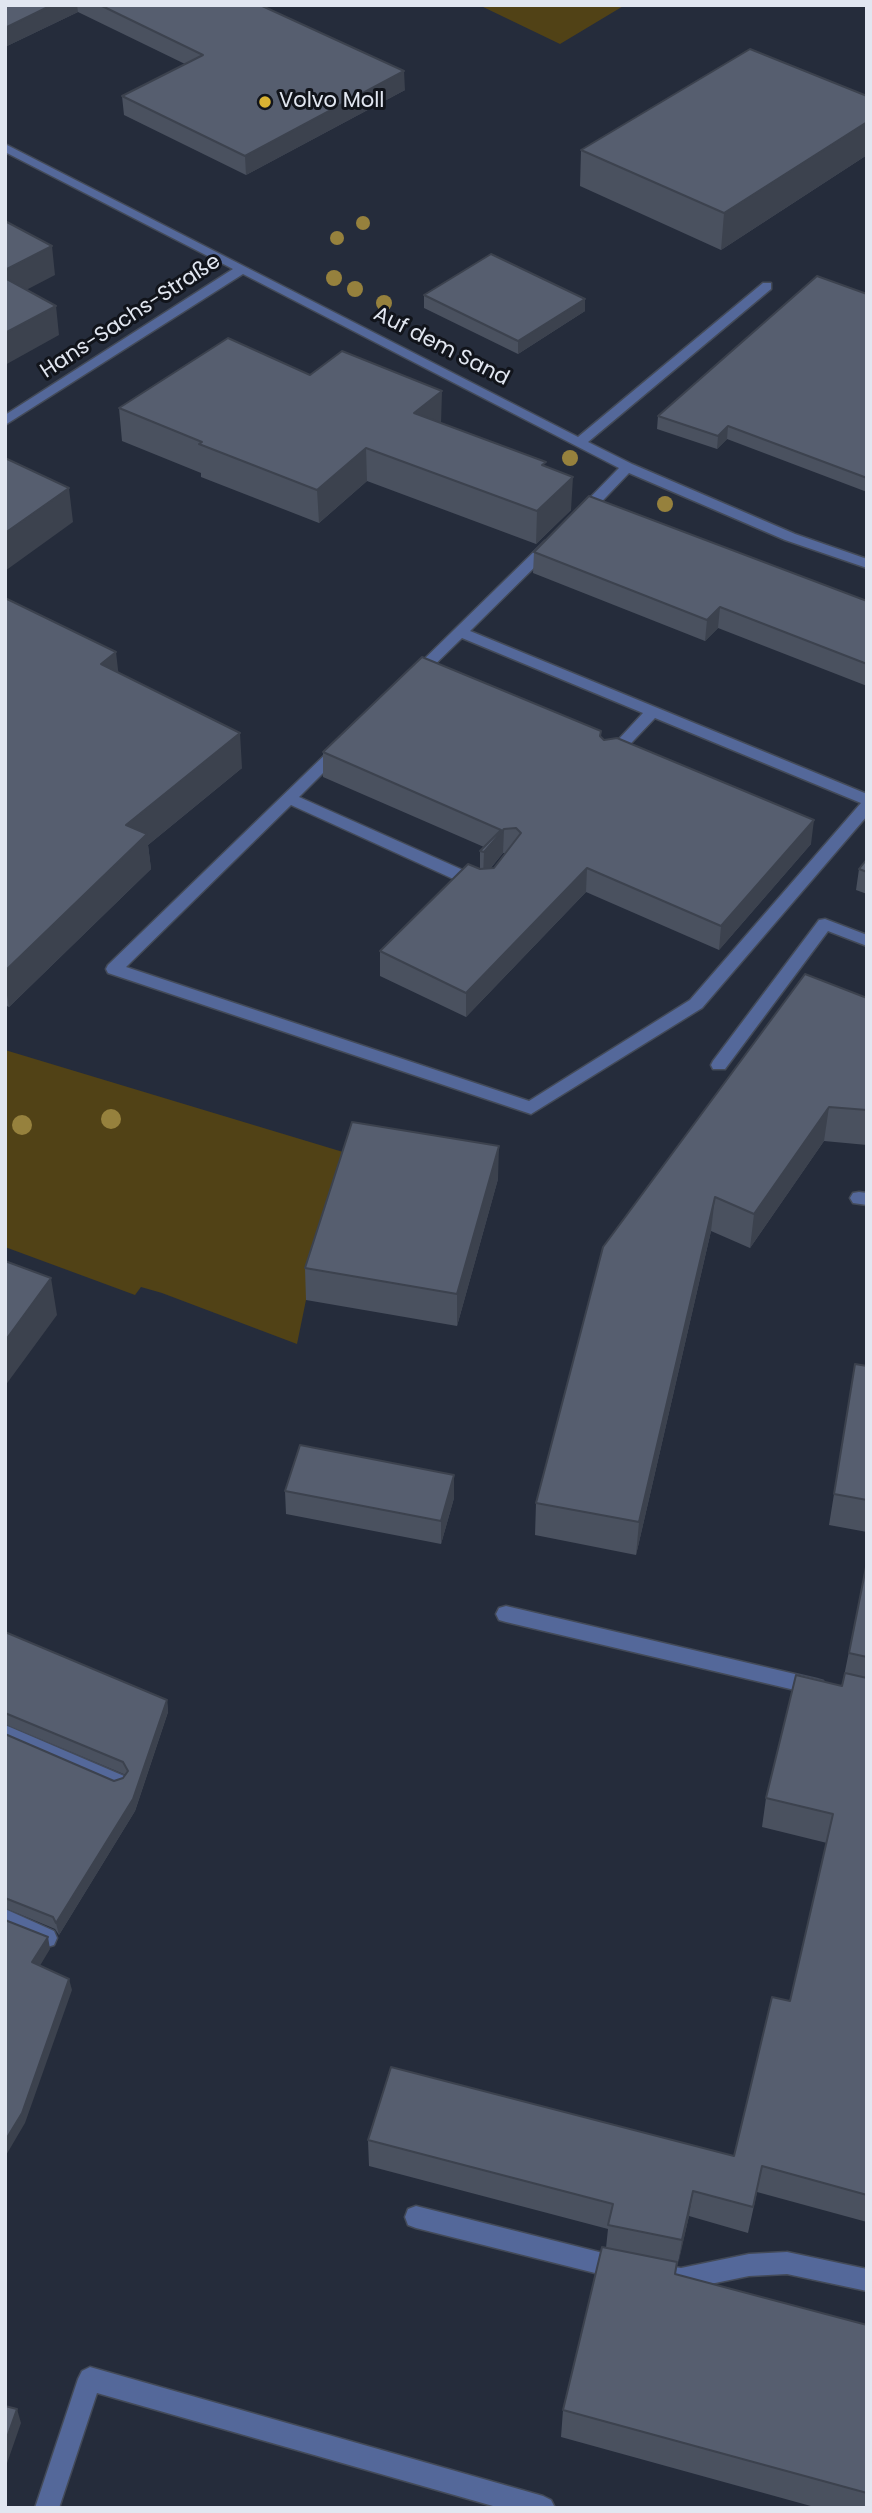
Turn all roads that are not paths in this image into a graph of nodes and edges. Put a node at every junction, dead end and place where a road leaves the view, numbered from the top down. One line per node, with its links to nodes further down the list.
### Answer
1 (5, 147): 2 (street, Auf dem Sand)
2 (242, 269): 4 (street, Hans-Sachs-Straße); 5 (street, Auf dem Sand)
3 (767, 286): 5 (street)
4 (5, 421)
5 (580, 442): 6 (street, Auf dem Sand)
6 (627, 467): 7 (street, Auf dem Sand); 8 (street)
7 (867, 564)
8 (460, 632): 9 (street); 10 (street)
9 (400, 691)
10 (653, 712): 12 (street); 14 (street)
11 (349, 739): 13 (street)
12 (608, 759)
13 (289, 798): 15 (street); 16 (street)
14 (867, 800)
15 (867, 806)
16 (494, 878)
17 (867, 941): 18 (street)
18 (719, 1065)
19 (506, 1614): 20 (street)
20 (840, 1693)
21 (5, 1733): 22 (street)
22 (117, 1782)
23 (5, 1918): 24 (street)
24 (47, 1938)
25 (416, 2217): 26 (street)
26 (867, 2280)
27 (47, 2508): 28 (street)
28 (543, 2508)

